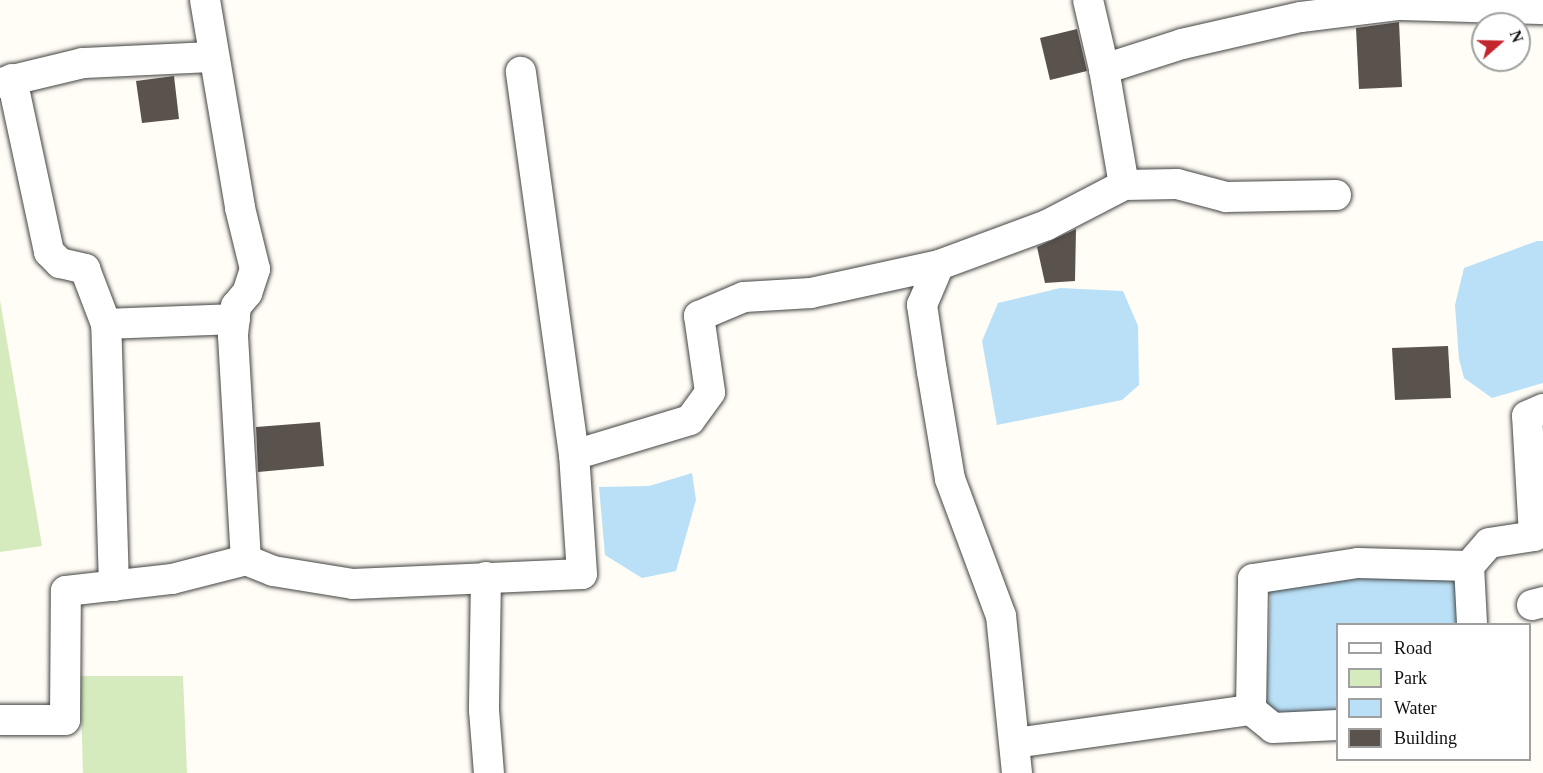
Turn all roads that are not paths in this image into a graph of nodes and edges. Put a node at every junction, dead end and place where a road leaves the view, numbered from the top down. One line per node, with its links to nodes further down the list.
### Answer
1 (205, 0): 5 (street)
2 (1088, 0): 6 (street)
3 (1398, 3): 4 (street); 6 (street)
4 (1543, 9)
5 (212, 57): 8 (street); 12 (street)
6 (1104, 69): 9 (street)
7 (521, 72): 15 (street)
8 (6, 81): 13 (street)
9 (1124, 184): 10 (street); 11 (street)
10 (1336, 195)
11 (939, 265): 15 (street); 24 (street)
12 (235, 319): 13 (street); 16 (street)
13 (106, 324): 19 (street)
14 (1543, 409): 17 (street)
15 (574, 455): 18 (street)
16 (246, 560): 18 (street); 19 (street)
17 (1469, 566): 20 (street); 21 (street)
18 (486, 577): 25 (street)
19 (114, 586): 22 (street)
20 (1472, 623)
21 (1251, 710): 23 (street); 24 (street)
22 (0, 720)
23 (1336, 725)
24 (1015, 743): 26 (street)
25 (489, 773)
26 (1017, 773)

